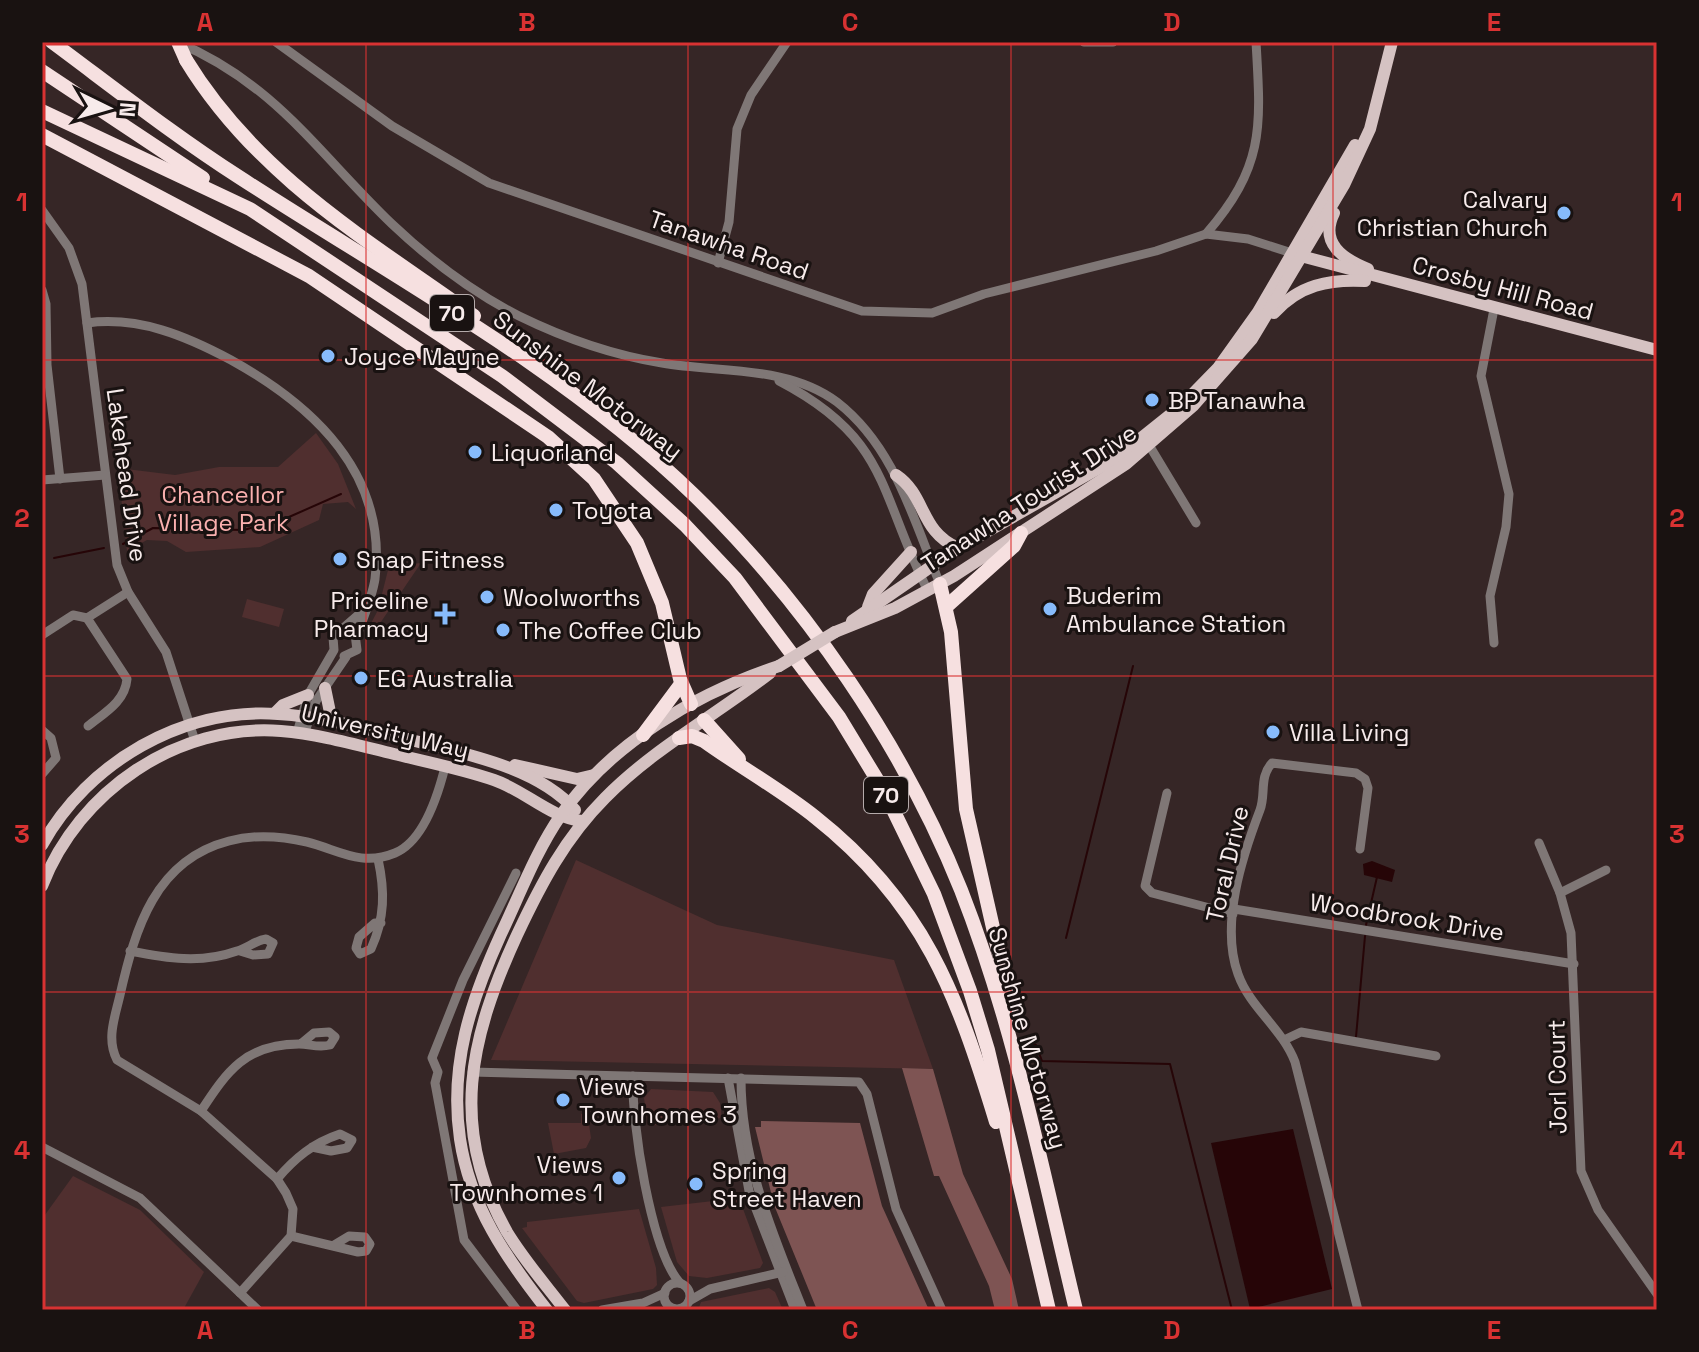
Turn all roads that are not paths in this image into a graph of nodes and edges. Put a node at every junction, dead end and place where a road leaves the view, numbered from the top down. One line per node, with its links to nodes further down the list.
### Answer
1 (52, 42): 28 (highway, Sunshine Motorway / 70)
2 (177, 42): 25 (street); 28 (highway, bridge)
3 (276, 42): 18 (street, Tanawha Road)
4 (787, 42): 18 (street)
5 (1084, 42): 6 (street)
6 (1113, 42)
7 (1256, 42): 16 (street)
8 (1392, 42): 10 (main road, Tanawha Tourist Drive)
9 (42, 71): 14 (highway, 70)
10 (1380, 88): 13 (main road, Tanawha Tourist Drive); 17 (main road, Tanawha Tourist Drive)
11 (42, 111): 14 (highway, Sunshine Motorway / 70)
12 (42, 135): 53 (highway)
13 (1355, 163): 17 (main road, Tanawha Tourist Drive); 19 (main road)
14 (250, 209): 107 (highway, Sunshine Motorway / 70)
15 (42, 210): 22 (street, Lakehead Drive)
16 (1206, 234): 17 (street, Tanawha Road); 18 (street, Tanawha Road)
17 (1297, 255): 19 (main road, Crosby Hill Road); 23 (main road, Tanawha Tourist Drive); 27 (main road, Tanawha Tourist Drive)
18 (718, 263)
19 (1400, 283): 21 (main road, Crosby Hill Road); 23 (main road)
20 (42, 290): 26 (street)
21 (1494, 309): 24 (main road, Crosby Hill Road); 49 (street)
22 (87, 323): 29 (street, Lakehead Drive); 43 (street)
23 (1252, 339): 27 (main road, Tanawha Tourist Drive)
24 (1657, 350)
25 (769, 376): 30 (street); 36 (street)
26 (47, 415): 31 (street)
27 (1147, 441): 33 (street); 34 (main road, Tanawha Tourist Drive); 35 (main road, Tanawha Tourist Drive)
28 (660, 465): 104 (highway, Sunshine Motorway / 70)
29 (105, 475): 31 (street); 40 (street, Lakehead Drive)
30 (896, 475): 35 (main road); 37 (street)
31 (60, 479): 32 (street)
32 (42, 480)
33 (1196, 523)
34 (1021, 533): 39 (main road, Tanawha Tourist Drive); 41 (highway)
35 (958, 548): 37 (main road, Tanawha Tourist Drive)
36 (911, 552): 38 (street); 42 (main road)
37 (933, 566): 38 (main road, Tanawha Tourist Drive); 39 (street)
38 (920, 575): 39 (street); 42 (main road, Tanawha Tourist Drive)
39 (934, 588): 41 (highway); 46 (main road, Tanawha Tourist Drive)
40 (128, 592): 44 (street); 61 (street, Lakehead Drive)
41 (947, 606): 104 (highway)
42 (868, 607): 46 (main road, Tanawha Tourist Drive)
43 (364, 610): 45 (street); 48 (street)
44 (87, 618): 47 (street); 62 (street)
45 (345, 629): 48 (street); 50 (street)
46 (841, 629): 52 (main road, Tanawha Tourist Drive, bridge)
47 (42, 635)
48 (357, 636): 51 (street)
49 (1494, 643)
50 (334, 650): 51 (street); 55 (street)
51 (346, 657): 54 (street)
52 (779, 666): 56 (main road, Tanawha Tourist Drive); 59 (main road, Tanawha Tourist Drive)
53 (681, 684): 56 (highway); 65 (highway)
54 (325, 688): 58 (street); 60 (main road)
55 (308, 695): 57 (main road); 58 (street)
56 (691, 704): 59 (main road); 65 (main road, Tanawha Tourist Drive)
57 (275, 713): 58 (main road, University Way); 61 (main road, University Way)
58 (305, 717): 60 (main road, University Way); 64 (street)
59 (704, 720): 66 (main road, Tanawha Tourist Drive); 72 (highway)
60 (332, 722): 68 (main road, University Way)
61 (190, 724): 67 (street, Lakehead Drive); 79 (main road, University Way)
62 (88, 726)
63 (42, 730): 73 (street)
64 (301, 733): 67 (main road, University Way); 70 (main road, University Way)
65 (643, 735): 71 (main road, Tanawha Tourist Drive)
66 (679, 738): 72 (highway); 77 (main road, Tanawha Tourist Drive)
67 (195, 741): 84 (main road, University Way)
68 (449, 750): 69 (main road, University Way); 70 (main road)
69 (481, 757): 71 (main road); 75 (main road, University Way)
70 (445, 767): 76 (main road, University Way); 81 (street)
71 (603, 769): 75 (main road, Tanawha Tourist Drive)
72 (750, 772): 107 (highway)
73 (42, 774)
74 (1167, 793): 86 (street, Woodbrook Drive)
75 (570, 804): 76 (main road, Tanawha Tourist Drive); 77 (main road, University Way)
76 (561, 815): 77 (main road, University Way); 94 (main road, Tanawha Tourist Drive)
77 (582, 821): 96 (main road, Tanawha Tourist Drive)
78 (1539, 843): 85 (street, Jorl Court)
79 (42, 845)
80 (1360, 849): 86 (street, Toral Drive)
81 (378, 859): 87 (street); 88 (street)
82 (1606, 870): 85 (street)
83 (516, 873): 95 (street)
84 (42, 886)
85 (1560, 893): 90 (street, Jorl Court)
86 (1233, 912): 90 (street, Woodbrook Drive); 91 (street, Toral Drive)
87 (381, 923)
88 (130, 951): 89 (street); 100 (street)
89 (240, 951)
90 (1574, 964): 114 (street, Jorl Court)
91 (1284, 1040): 93 (street); 128 (street, Toral Drive)
92 (302, 1043): 100 (street)
93 (1436, 1056)
94 (458, 1071): 95 (street); 96 (main road); 120 (main road, Tanawha Tourist Drive)
95 (438, 1072): 119 (street)
96 (472, 1072): 97 (street); 121 (main road, Tanawha Tourist Drive)
97 (633, 1076): 98 (street); 108 (street)
98 (728, 1078): 99 (street); 109 (street)
99 (741, 1078): 109 (street); 125 (street)
100 (201, 1111): 103 (street)
101 (42, 1147): 113 (street)
102 (312, 1147): 103 (street)
103 (277, 1179): 105 (street)
104 (1045, 1181): 127 (highway, Sunshine Motorway / 70)
105 (291, 1236): 106 (street); 113 (street)
106 (334, 1245)
107 (1034, 1249): 126 (highway, Sunshine Motorway / 70)
108 (665, 1260): 110 (street); 112 (street)
109 (782, 1272): 111 (street); 123 (street); 124 (street)
110 (682, 1284): 111 (street); 112 (street); 116 (street)
111 (710, 1289): 116 (street)
112 (666, 1291): 115 (street); 117 (street)
113 (240, 1293): 118 (street)
114 (1657, 1294)
115 (643, 1303): 117 (street); 122 (street)
116 (688, 1305): 117 (street)
117 (672, 1307)
118 (258, 1310)
119 (517, 1310)
120 (547, 1310)
121 (565, 1310)
122 (602, 1310)
123 (795, 1310)
124 (803, 1310)
125 (942, 1310)
126 (1049, 1310)
127 (1076, 1310)
128 (1358, 1310)

